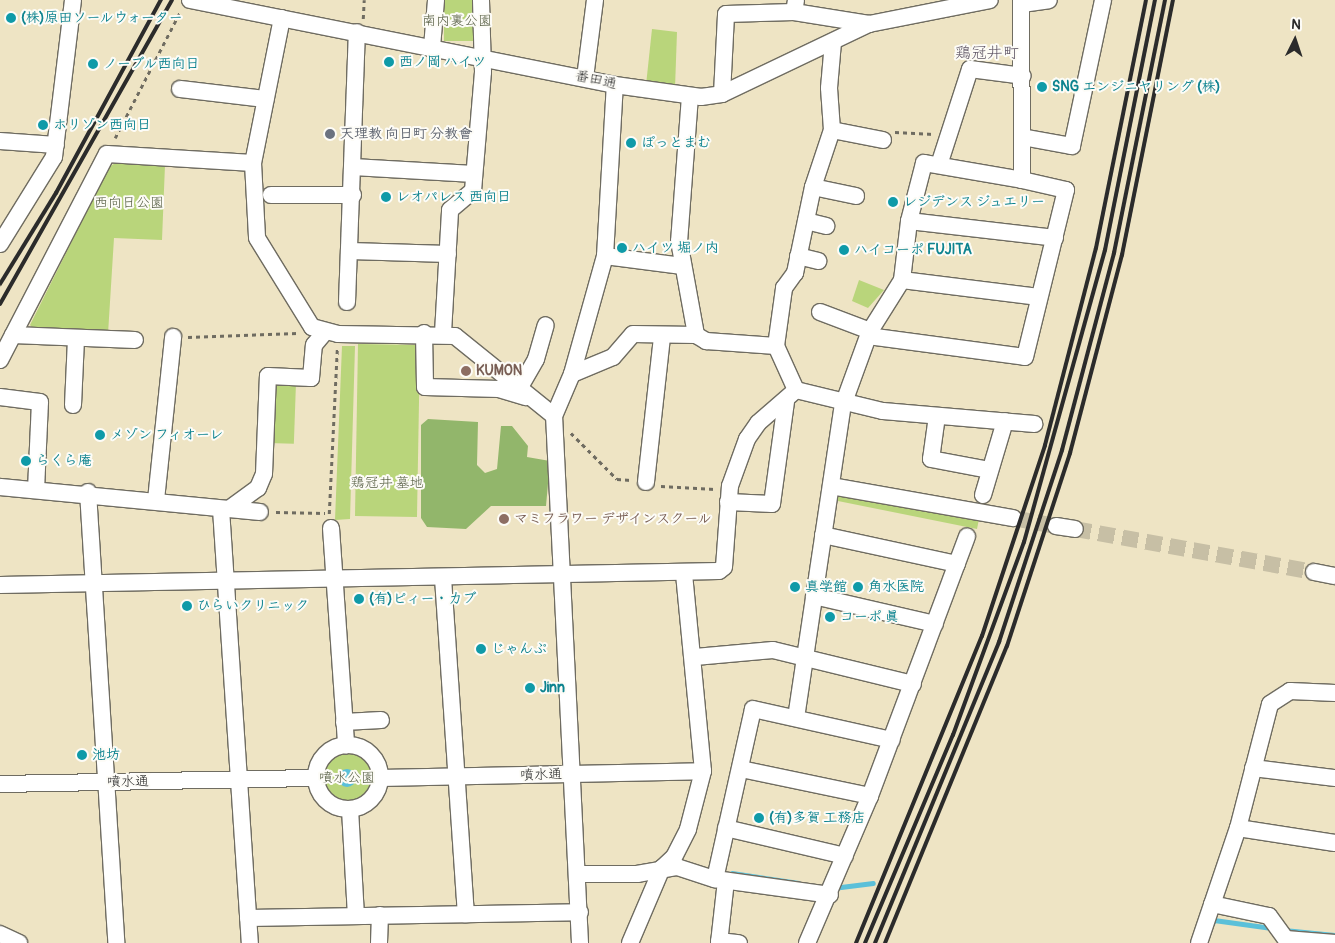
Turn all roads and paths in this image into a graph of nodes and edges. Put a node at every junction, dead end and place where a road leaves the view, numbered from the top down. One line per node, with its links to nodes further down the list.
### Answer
1 (72, 0): 30 (street)
2 (436, 0): 16 (street)
3 (481, 0): 17 (street)
4 (595, 0): 19 (street)
5 (990, 0): 13 (street, 番田通)
6 (1050, 0): 8 (street)
7 (1103, 0): 27 (street)
8 (1022, 2): 18 (street)
9 (186, 4): 11 (street, 番田通); 31 (path)
10 (795, 6): 13 (street); 22 (street)
11 (266, 7): 12 (street, 番田通)
12 (282, 18): 14 (street, 番田通); 24 (street)
13 (869, 24): 15 (street, 番田通)
14 (357, 32): 16 (street, 番田通); 34 (street)
15 (833, 42): 22 (street, 番田通); 25 (street)
16 (432, 47): 17 (street, 番田通)
17 (480, 56): 19 (street, 番田通); 35 (street)
18 (1023, 76): 26 (street); 27 (street)
19 (585, 78): 20 (street, 番田通)
20 (615, 85): 23 (street, 番田通); 48 (street)
21 (180, 89): 24 (street)
22 (722, 94): 23 (street, 番田通)
23 (690, 96): 51 (street)
24 (265, 100): 32 (street)
25 (832, 130): 28 (street); 37 (street)
26 (948, 136): 28 (path); 33 (street)
27 (1022, 137): 36 (street)
28 (883, 140)
29 (0, 141): 30 (street)
30 (56, 145): 45 (street)
31 (107, 154): 32 (street); 61 (street)
32 (252, 162): 57 (street)
33 (939, 165): 36 (street); 42 (street)
34 (353, 167): 35 (street); 39 (street)
35 (474, 174): 47 (street)
36 (1022, 180): 44 (street)
37 (813, 187): 40 (street); 41 (street)
38 (271, 195): 39 (street)
39 (352, 195): 46 (street)
40 (856, 196)
41 (806, 221): 43 (street); 49 (street)
42 (910, 221): 44 (street); 52 (street)
43 (826, 226)
44 (1055, 238): 53 (street)
45 (0, 244)
46 (350, 251): 47 (street); 54 (street)
47 (448, 254): 59 (street)
48 (605, 256): 51 (street); 70 (street)
49 (798, 256): 50 (street); 68 (street)
50 (818, 261)
51 (682, 266): 62 (street)
52 (902, 280): 53 (street); 60 (street)
53 (1039, 297): 60 (street)
54 (347, 302)
55 (820, 312): 60 (street)
56 (546, 325): 71 (street)
57 (325, 331): 58 (street); 63 (path); 93 (street); 94 (path)
58 (424, 333): 59 (street); 74 (street)
59 (444, 333): 71 (street)
60 (869, 333): 76 (street)
61 (13, 335): 66 (street); 69 (street)
62 (696, 335): 65 (street); 68 (street)
63 (210, 336)
64 (173, 337): 91 (street)
65 (662, 337): 70 (street); 84 (street)
66 (76, 340): 67 (street); 75 (street)
67 (134, 340)
68 (776, 346): 72 (street)
69 (0, 360)
70 (572, 374): 77 (street)
71 (520, 387): 74 (street)
72 (791, 396): 76 (street); 83 (street); 92 (street)
73 (0, 397): 87 (street)
74 (536, 399): 77 (street)
75 (73, 405)
76 (843, 405): 78 (street); 85 (street)
77 (554, 416): 84 (path); 104 (street)
78 (937, 416): 79 (street); 82 (street)
79 (1005, 421): 80 (street); 82 (street)
80 (1034, 424)
81 (735, 444): 83 (street)
82 (990, 470): 90 (street)
83 (734, 475): 92 (street)
84 (646, 482): 88 (path)
85 (831, 486): 95 (street); 99 (street)
86 (0, 487): 87 (street)
87 (36, 489): 89 (street)
88 (717, 489)
89 (88, 492): 91 (street); 109 (street)
90 (983, 495)
91 (156, 500): 93 (street)
92 (728, 502): 103 (street)
93 (225, 509): 94 (street); 108 (street)
94 (260, 512)
95 (1013, 518)
96 (1056, 526): 98 (street)
97 (331, 528): 107 (street)
98 (1075, 529)
99 (824, 535): 101 (street); 111 (street)
100 (967, 537): 101 (street)
101 (957, 564): 112 (street)
102 (1314, 572): 105 (street)
103 (684, 573): 104 (street); 113 (street)
104 (559, 575): 106 (street); 125 (street)
105 (1335, 576)
106 (444, 578): 107 (street); 126 (street)
107 (335, 580): 108 (street); 119 (street)
108 (226, 581): 109 (street); 130 (street)
109 (92, 583): 110 (street); 131 (street)
110 (0, 585)
111 (814, 596): 112 (street); 114 (street)
112 (935, 624): 115 (street)
113 (695, 656): 114 (street); 124 (street)
114 (806, 659): 115 (street); 117 (street)
115 (913, 684): 120 (street)
116 (1335, 693): 122 (street)
117 (796, 718): 120 (street); 123 (street)
118 (382, 720): 119 (street)
119 (344, 722): 121 (street)
120 (892, 740): 133 (street)
121 (346, 745): 127 (street); 128 (street)
122 (1253, 768): 129 (street); 136 (street)
123 (741, 769): 133 (street); 135 (street)
124 (703, 771): 125 (street, 噴水通); 139 (street)
125 (573, 774): 126 (street, 噴水通); 140 (street)
126 (457, 777): 128 (street, 噴水通); 145 (street)
127 (316, 778): 130 (street, 噴水通); 134 (street)
128 (380, 778): 134 (street)
129 (1335, 778)
130 (239, 780): 131 (street, 噴水通); 148 (street)
131 (106, 782): 132 (street, 噴水通); 152 (street)
132 (0, 784)
133 (870, 796): 138 (street)
134 (350, 809): 146 (street)
135 (726, 828): 138 (street); 141 (street)
136 (1238, 828): 137 (street); 143 (street)
137 (1335, 843)
138 (845, 856): 142 (street)
139 (662, 868): 140 (street); 141 (street); 156 (street)
140 (578, 874): 144 (street)
141 (720, 880): 142 (street); 150 (street)
142 (830, 895): 158 (street)
143 (1212, 904): 159 (street); 160 (street)
144 (580, 912): 145 (street); 155 (street)
145 (466, 914): 147 (street)
146 (356, 915): 147 (street); 148 (street)
147 (380, 915): 154 (street)
148 (248, 918): 153 (street)
149 (0, 934): 151 (street)
150 (719, 942): 157 (street)
151 (20, 943)
152 (116, 943)
153 (250, 943)
154 (380, 943)
155 (580, 943)
156 (630, 943)
157 (739, 943)
158 (807, 943)
159 (1199, 943)
160 (1335, 943)

